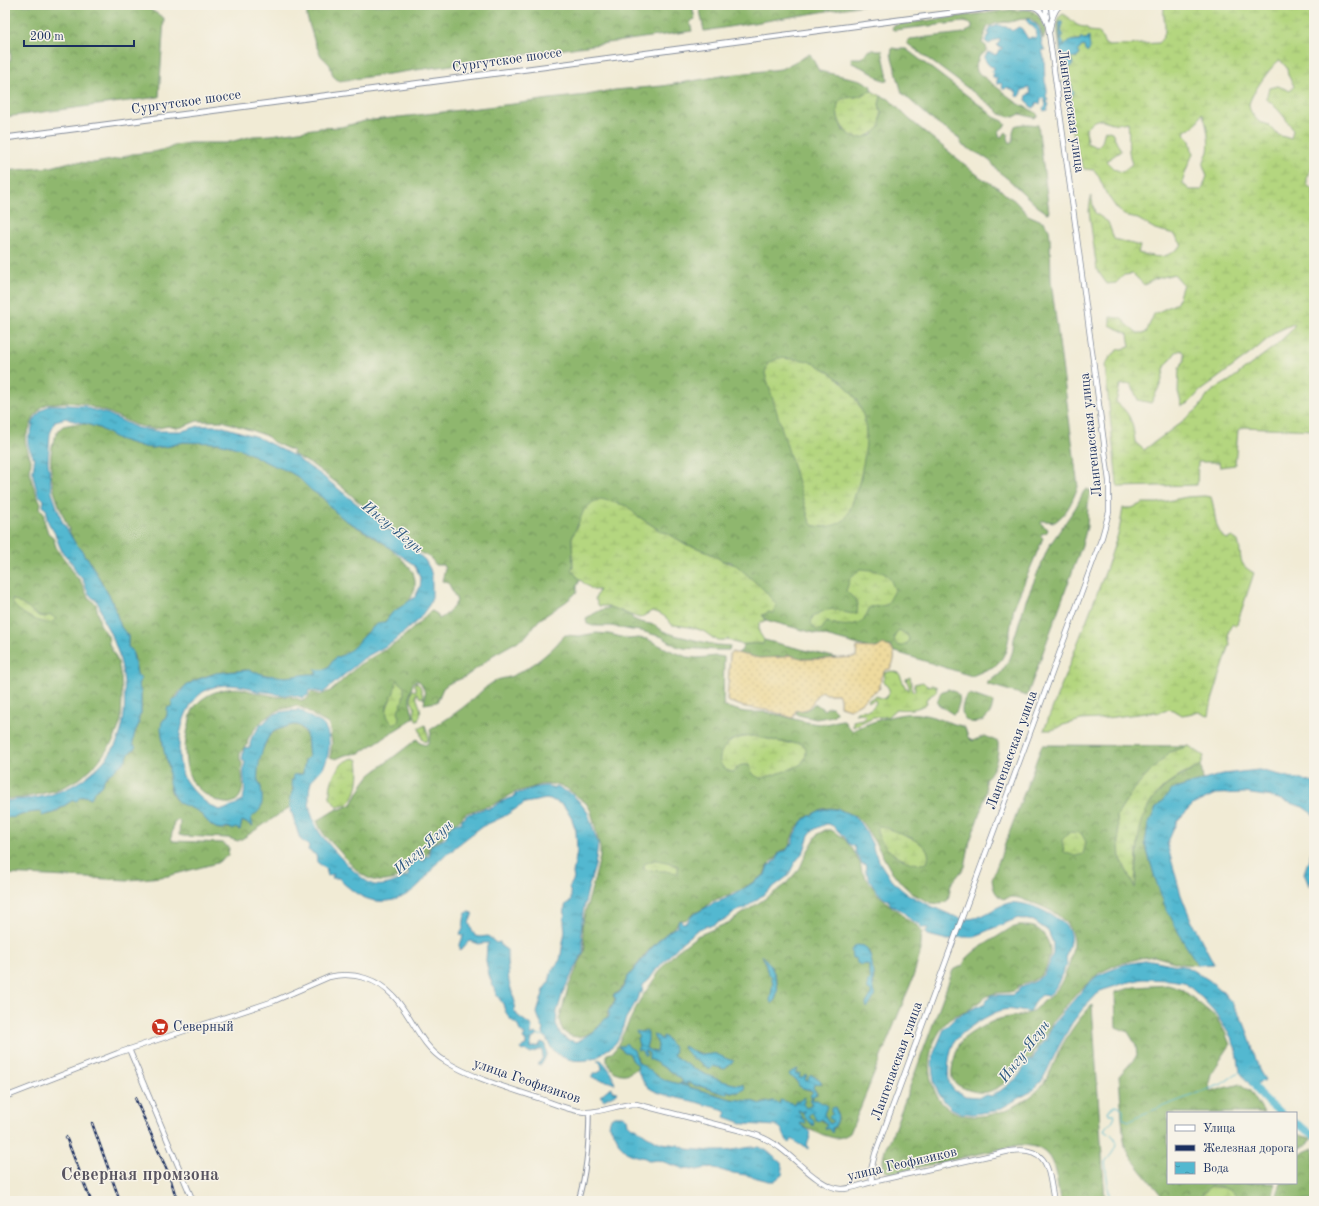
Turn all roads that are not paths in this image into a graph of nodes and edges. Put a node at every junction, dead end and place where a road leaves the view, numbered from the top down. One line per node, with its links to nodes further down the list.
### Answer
1 (1012, 5): 5 (main road, Сургутское шоссе)
2 (1045, 5): 7 (main road)
3 (1051, 5): 6 (main road)
4 (1060, 5): 6 (main road)
5 (1005, 6): 7 (main road); 9 (main road, Сургутское шоссе)
6 (1052, 17): 8 (main road)
7 (1048, 26): 8 (main road)
8 (1050, 37): 13 (main road, Лангепасская улица)
9 (5, 138)
10 (129, 1049): 11 (main road, улица Геофизиков); 12 (main road, улица Геофизиков); 14 (main road)
11 (5, 1097)
12 (589, 1112): 13 (main road, улица Геофизиков); 15 (street)
13 (872, 1182): 16 (main road, улица Геофизиков)
14 (193, 1201)
15 (578, 1201)
16 (1054, 1201)

